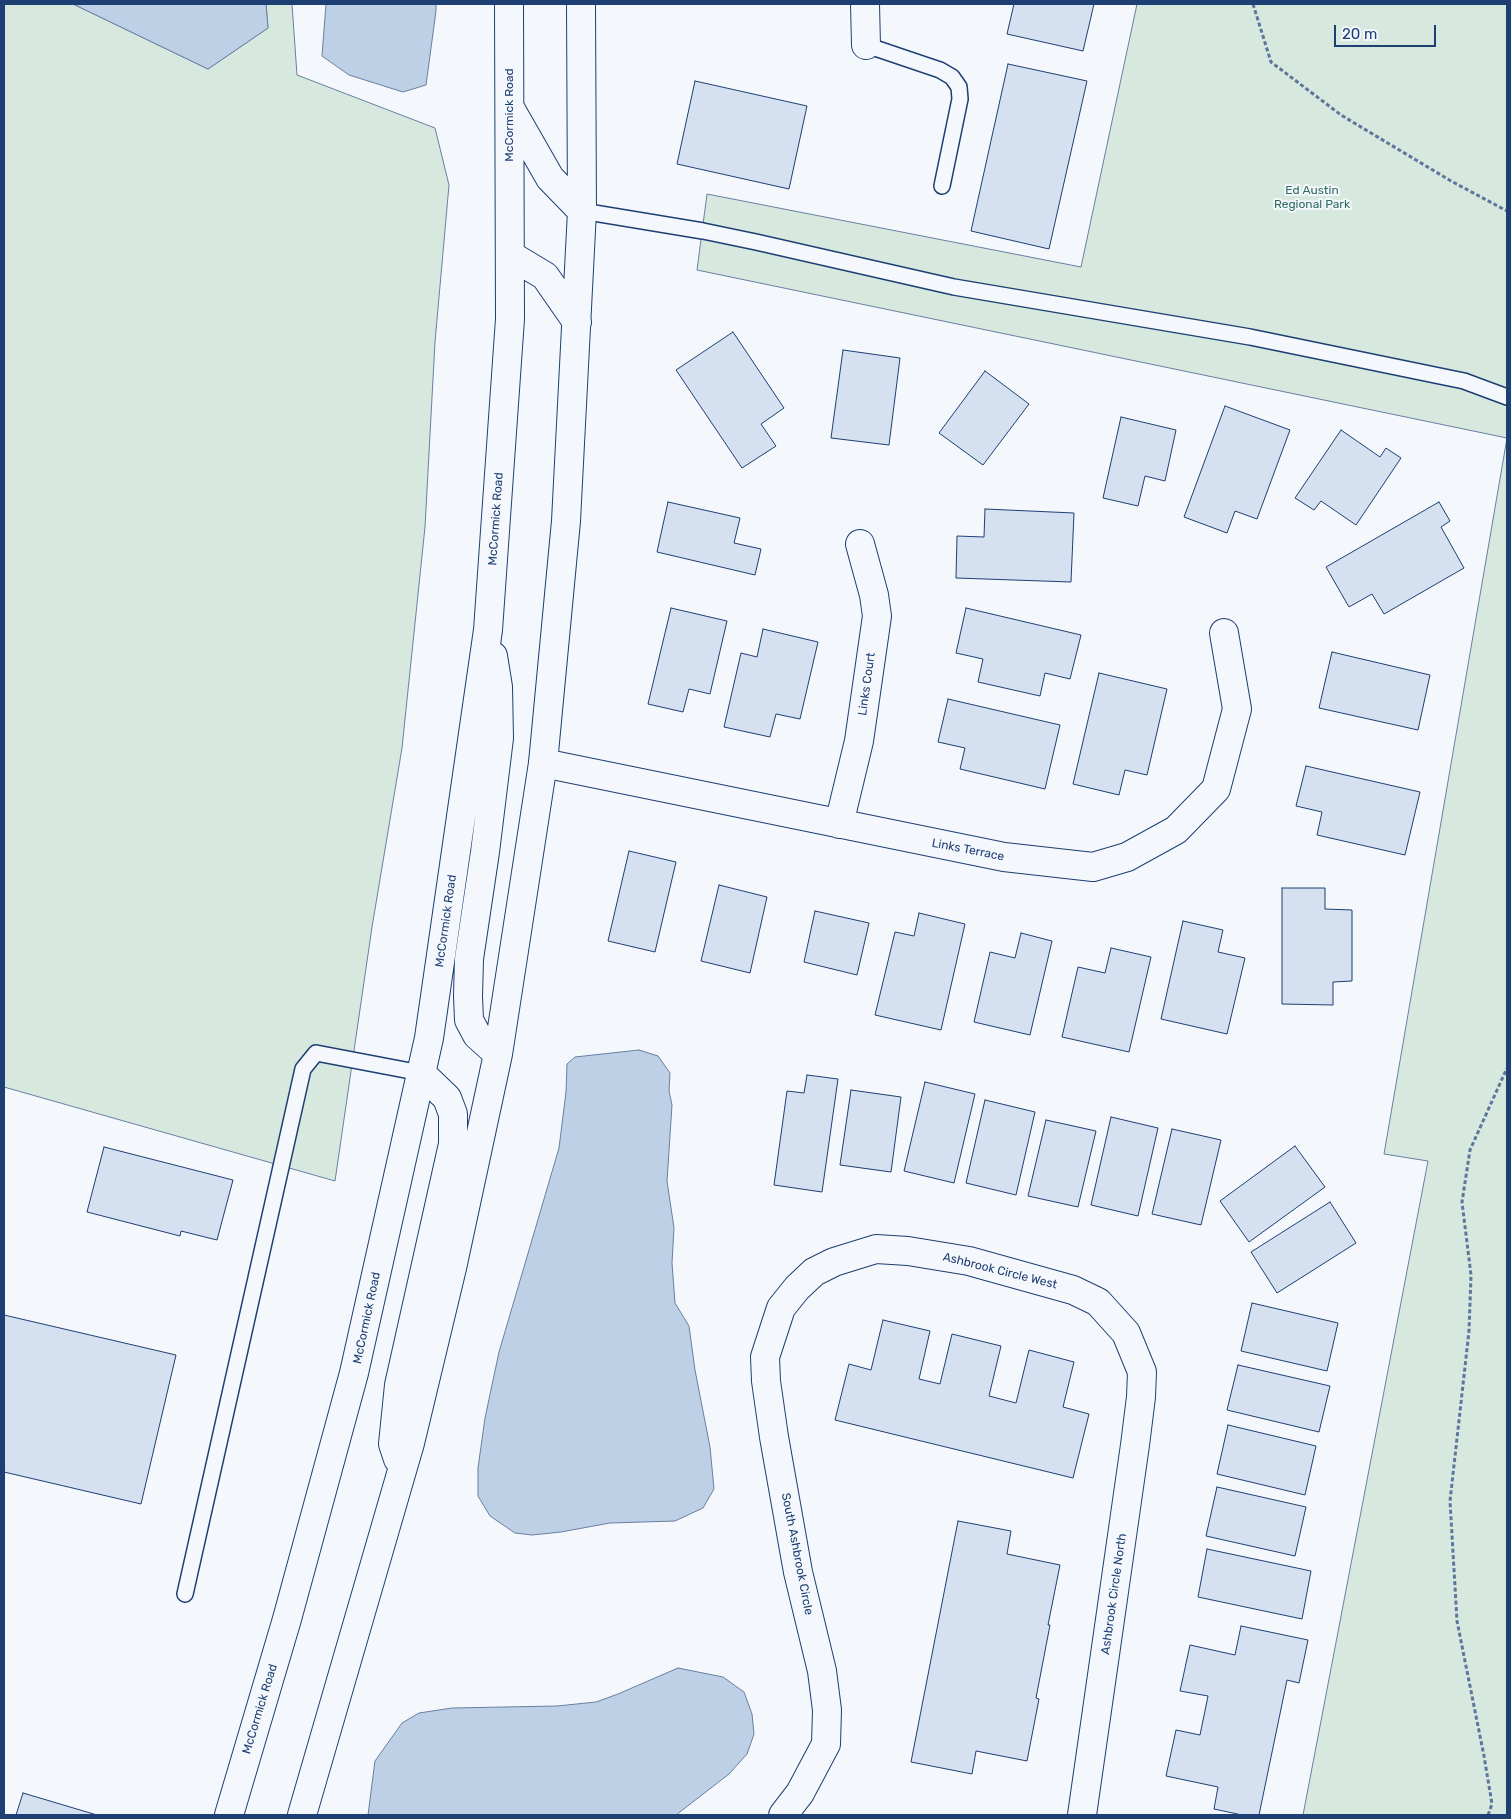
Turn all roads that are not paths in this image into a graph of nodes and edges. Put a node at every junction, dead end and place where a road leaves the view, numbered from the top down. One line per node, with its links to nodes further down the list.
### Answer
1 (509, 4): 5 (main road, McCormick Road)
2 (581, 4): 7 (main road)
3 (865, 4): 4 (main road)
4 (866, 45): 6 (lane)
5 (510, 106): 7 (main road); 8 (main road, McCormick Road)
6 (942, 186)
7 (582, 211): 9 (main road); 10 (lane)
8 (510, 255): 9 (main road); 12 (main road, McCormick Road)
9 (577, 322): 14 (main road)
10 (1507, 398)
11 (860, 544): 15 (main road, Links Court)
12 (488, 630): 16 (main road); 17 (main road, McCormick Road)
13 (1224, 633): 15 (main road, Links Terrace)
14 (543, 763): 15 (main road, Links Terrace); 16 (main road)
15 (839, 824)
16 (498, 1054): 20 (main road)
17 (421, 1073): 20 (main road); 21 (lane); 22 (main road, McCormick Road)
18 (797, 1288): 19 (main road, Ashbrook Circle West); 24 (main road, South Ashbrook Circle)
19 (1142, 1372): 25 (main road, Ashbrook Circle North)
20 (401, 1473): 23 (main road)
21 (186, 1594)
22 (229, 1815)
23 (302, 1815)
24 (783, 1815)
25 (1082, 1815)

